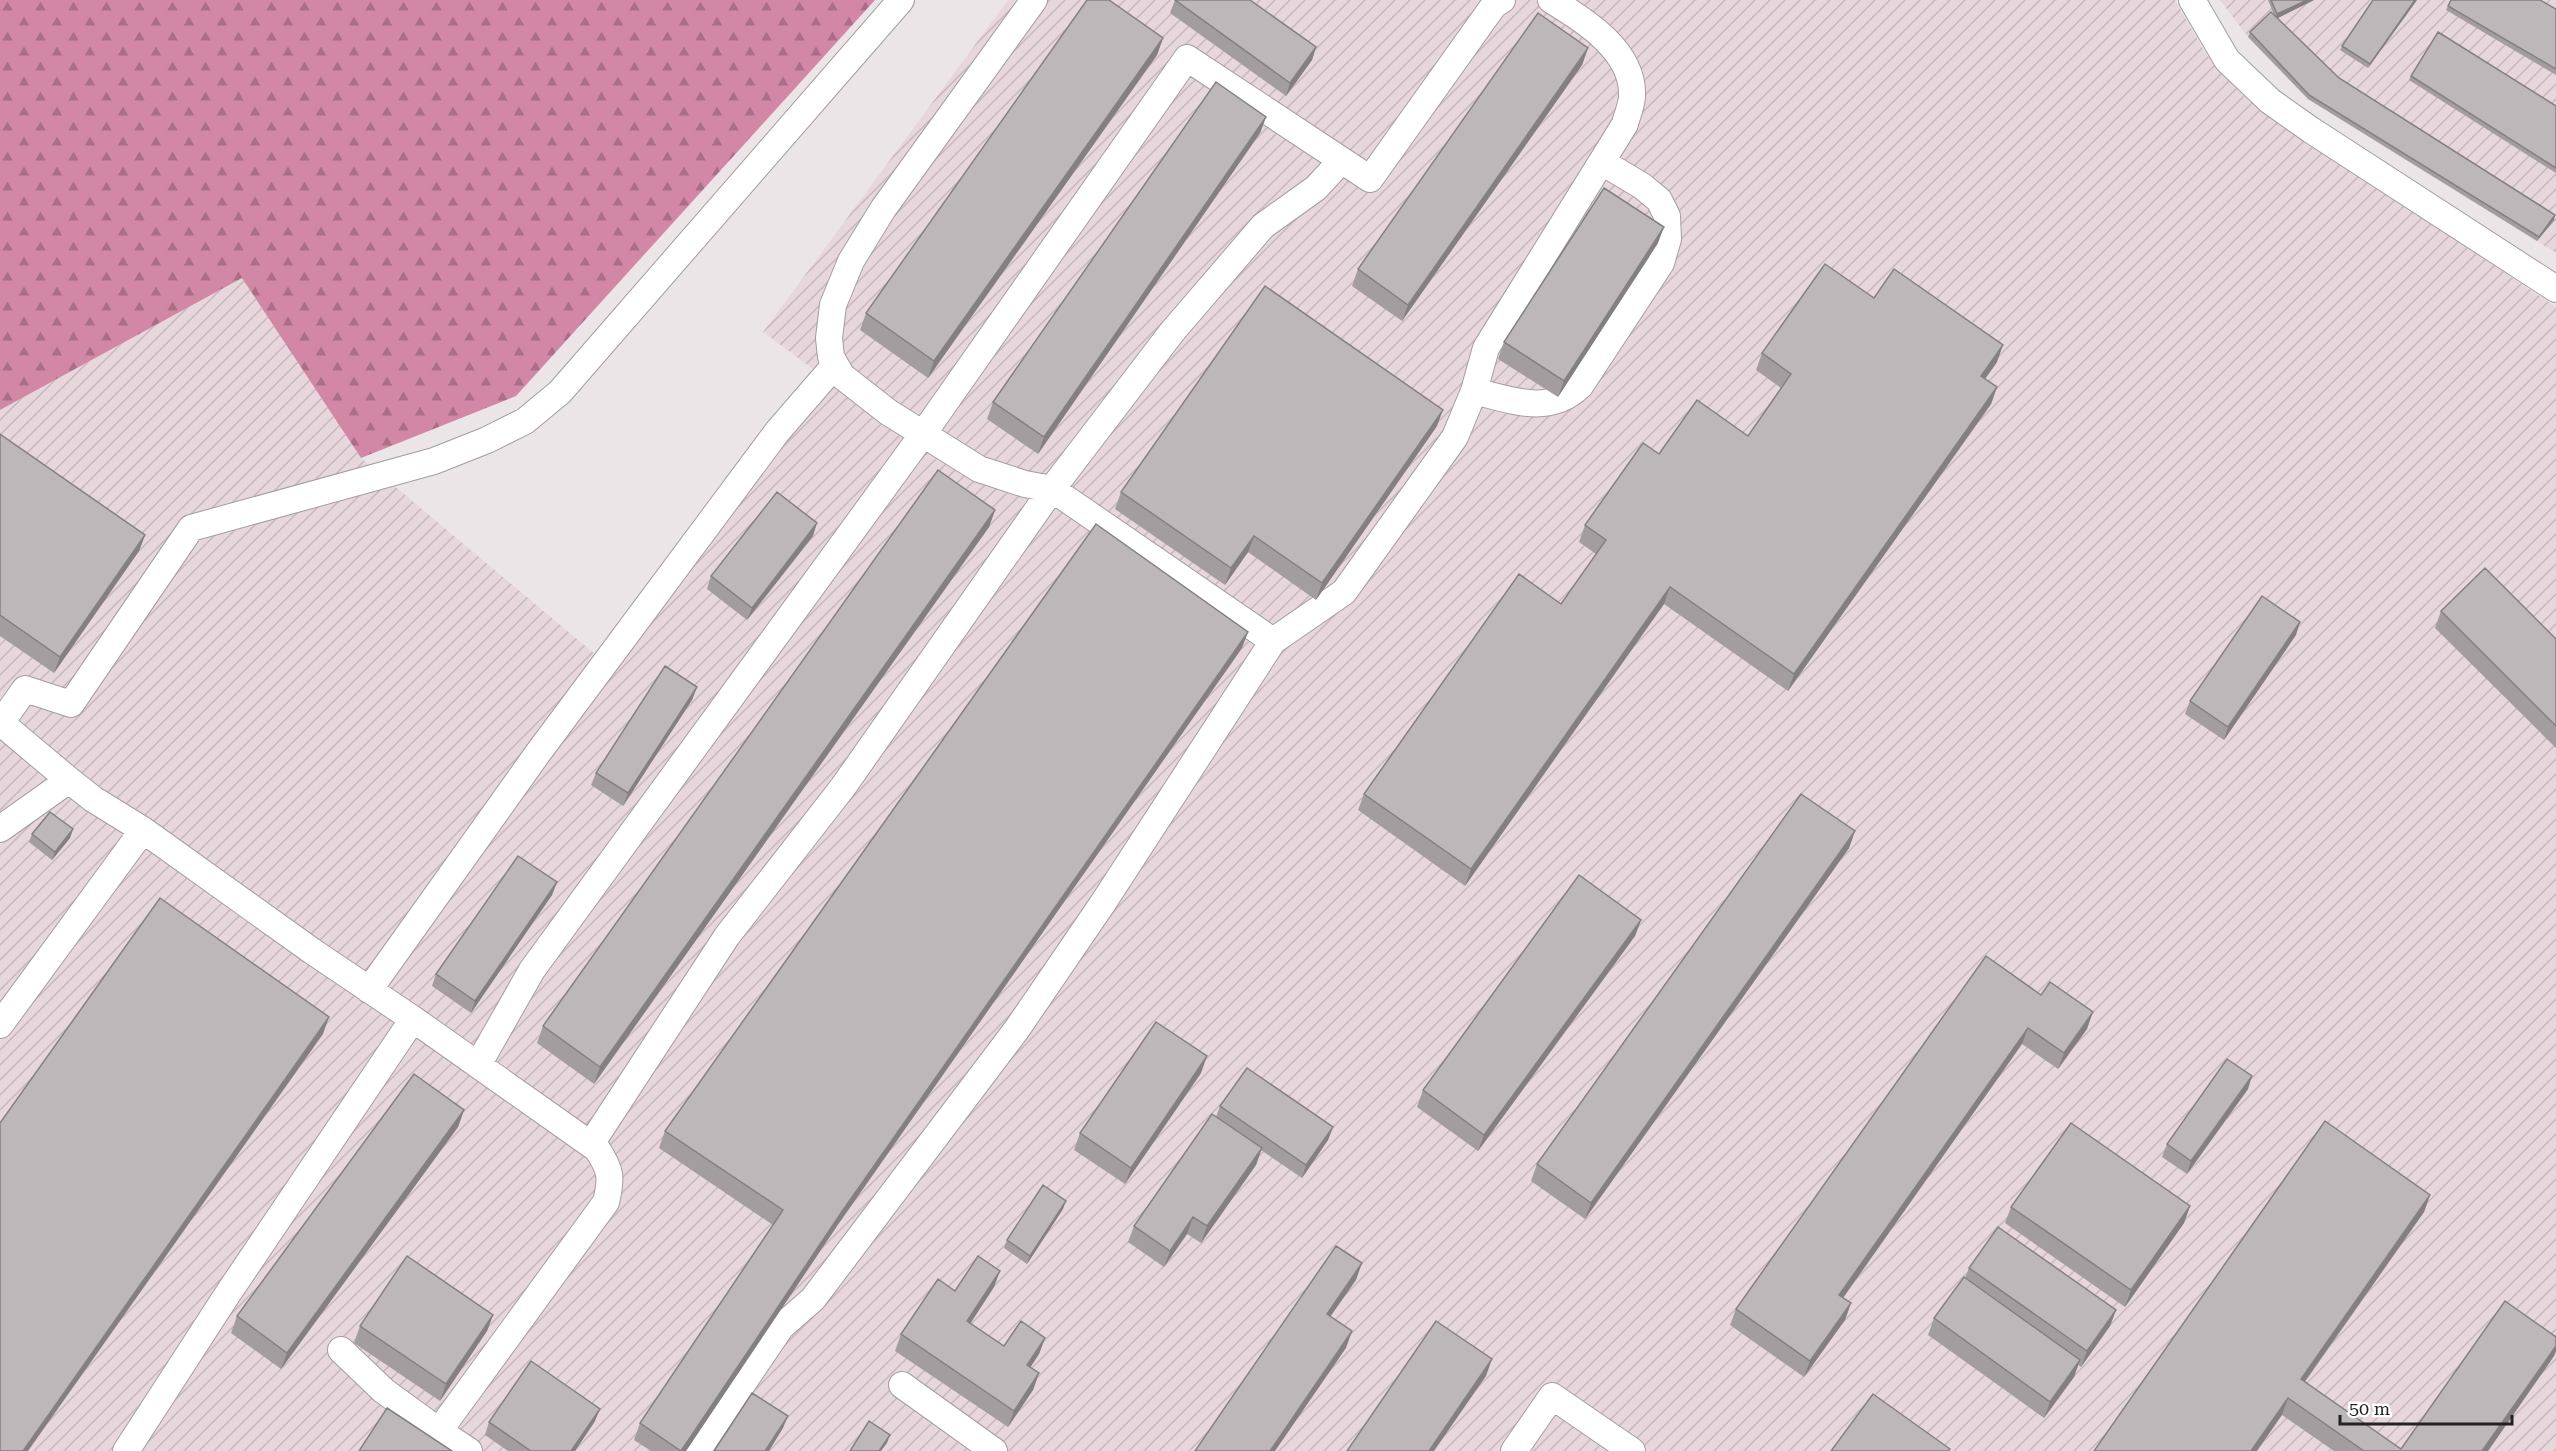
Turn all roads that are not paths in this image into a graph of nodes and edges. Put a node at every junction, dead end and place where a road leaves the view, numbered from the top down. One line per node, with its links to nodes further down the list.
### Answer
1 (901, 0): 14 (street)
2 (1034, 0): 9 (street)
3 (1502, 0): 6 (street)
4 (1553, 0): 7 (street)
5 (2192, 0): 8 (street)
6 (1340, 162): 11 (street); 12 (street)
7 (1602, 162): 10 (street); 10 (street)
8 (2556, 289)
9 (835, 364): 11 (street); 17 (street)
10 (1474, 391): 13 (street)
11 (923, 434): 12 (street); 20 (street)
12 (1052, 489): 13 (street); 21 (street)
13 (1273, 642): 27 (street)
14 (69, 780): 15 (street); 16 (street)
15 (0, 829)
16 (143, 830): 17 (street); 19 (street)
17 (369, 990): 18 (street)
18 (413, 1019): 20 (street); 25 (street)
19 (0, 1025)
20 (478, 1065): 21 (street)
21 (591, 1144): 24 (street)
22 (341, 1350): 24 (street)
23 (902, 1386): 28 (street)
24 (439, 1431): 26 (street)
25 (126, 1451)
26 (469, 1451)
27 (697, 1451)
28 (994, 1451)
29 (1514, 1451): 30 (street)
30 (1632, 1451)

